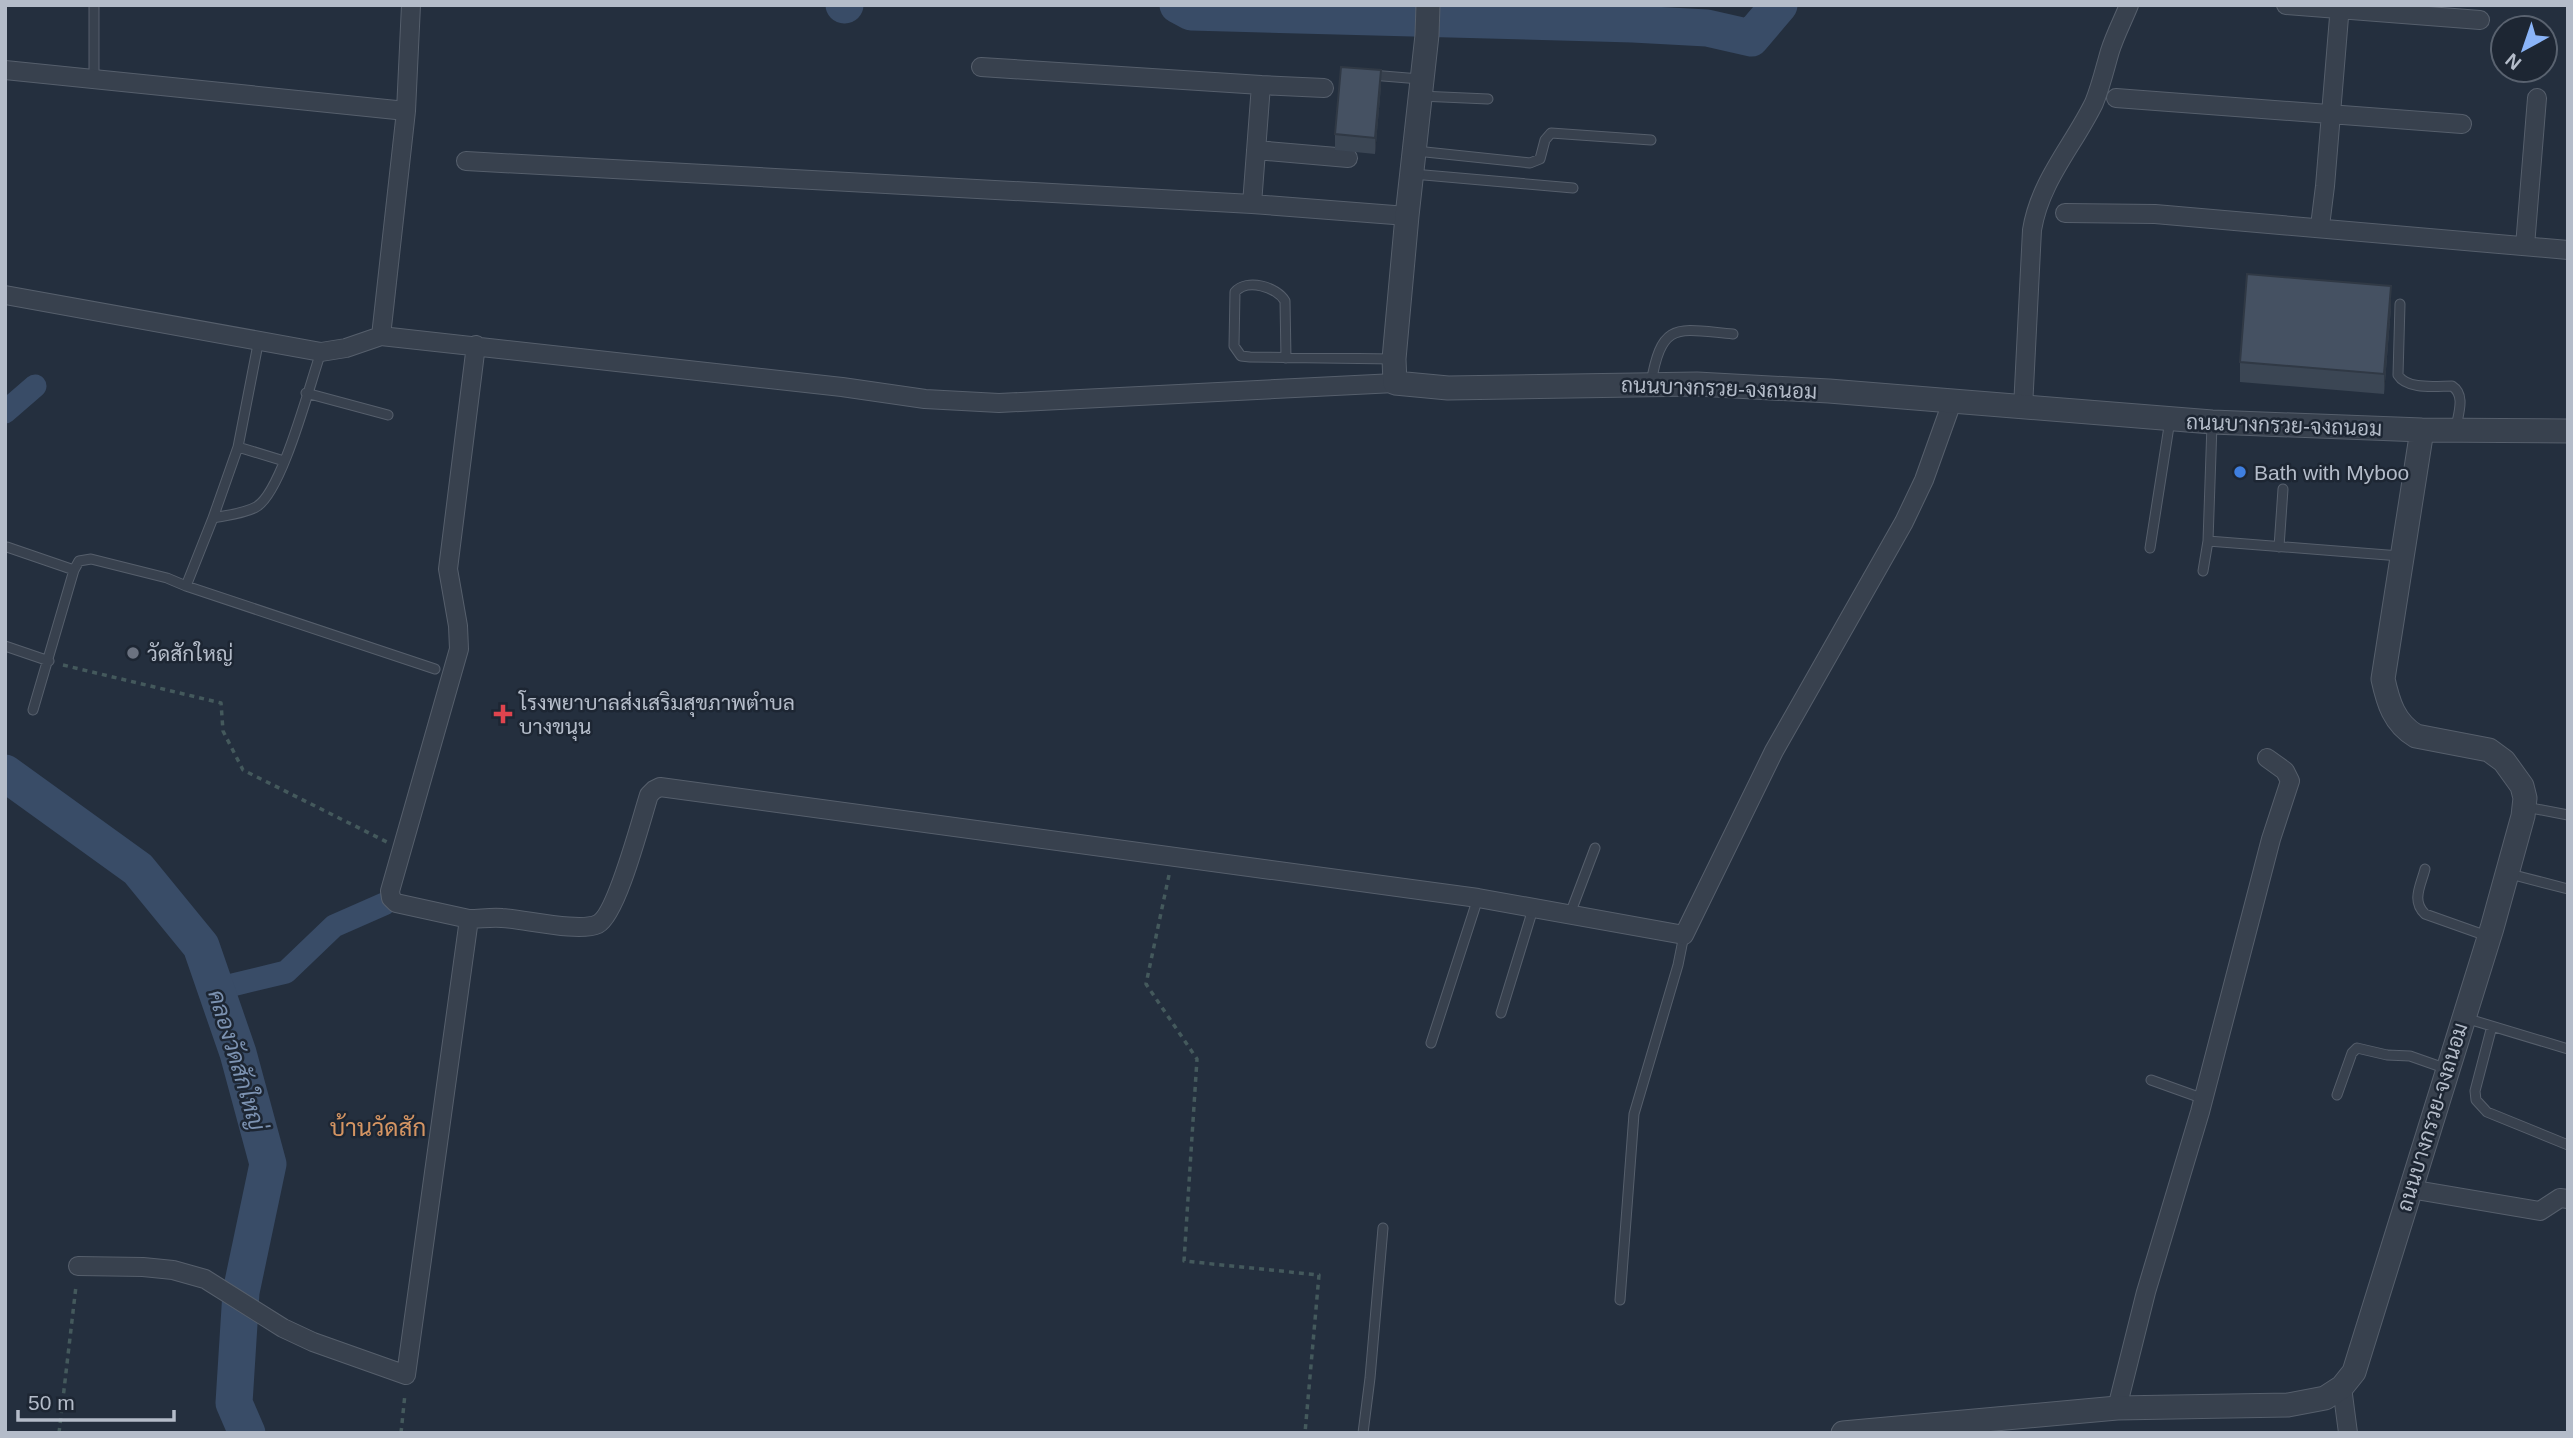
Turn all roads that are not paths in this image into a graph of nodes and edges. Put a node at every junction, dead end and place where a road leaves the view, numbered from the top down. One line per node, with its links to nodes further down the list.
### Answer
1 (94, 5): 11 (lane)
2 (411, 5): 18 (street)
3 (1428, 5): 14 (street)
4 (2129, 5): 47 (street)
5 (2286, 5): 6 (street)
6 (2340, 7): 7 (street); 19 (street)
7 (2480, 20)
8 (981, 67): 12 (street)
9 (5, 70): 11 (street)
10 (1357, 74): 14 (lane)
11 (94, 79): 18 (street)
12 (1261, 85): 13 (street); 22 (street)
13 (1324, 88)
14 (1421, 88): 17 (lane); 23 (street)
15 (2116, 98): 19 (street)
16 (2537, 98): 32 (street)
17 (1488, 99)
18 (406, 111): 37 (street)
19 (2330, 113): 20 (street); 31 (street)
20 (2462, 124)
21 (1651, 140): 23 (lane)
22 (1256, 150): 24 (street); 28 (street)
23 (1415, 151): 26 (street)
24 (1348, 158)
25 (466, 161): 28 (street)
26 (1413, 174): 27 (lane); 30 (street)
27 (1573, 188)
28 (1252, 204): 30 (street)
29 (2065, 213): 31 (street)
30 (1407, 216): 42 (street)
31 (2320, 226): 32 (street)
32 (2525, 246): 33 (street)
33 (2568, 250)
34 (5, 295): 38 (street)
35 (2400, 304): 52 (lane)
36 (1733, 334): 44 (lane)
37 (381, 336): 39 (street); 40 (street)
38 (259, 339): 40 (street); 54 (lane)
39 (476, 345): 43 (street); 80 (street)
40 (321, 352): 45 (lane)
41 (1286, 358): 41 (lane); 42 (lane)
42 (1395, 359): 43 (street)
43 (1395, 383): 44 (street, ถนนบางกรวย-จงถนอม)
44 (1651, 383): 46 (street, ถนนบางกรวย-จงถนอม)
45 (306, 393): 48 (lane); 55 (lane)
46 (1952, 402): 47 (street, ถนนบางกรวย-จงถนอม); 81 (street)
47 (2022, 408): 49 (street, ถนนบางกรวย-จงถนอม)
48 (388, 415)
49 (2170, 420): 50 (street, ถนนบางกรวย-จงถนอม); 61 (lane)
50 (2212, 422): 51 (street, ถนนบางกรวย-จงถนอม); 58 (lane)
51 (2421, 430): 52 (street, ถนนบางกรวย-จงถนอม); 62 (street)
52 (2456, 430): 53 (street, ถนนบางกรวย-จงถนอม)
53 (2568, 431)
54 (238, 447): 55 (lane); 57 (lane)
55 (284, 461): 57 (lane)
56 (2283, 489): 60 (lane)
57 (214, 518): 65 (lane)
58 (2208, 541): 60 (lane); 64 (lane)
59 (7, 547): 63 (lane)
60 (2279, 547): 62 (lane)
61 (2150, 548)
62 (2402, 556): 71 (street)
63 (74, 570): 65 (lane); 67 (lane)
64 (2203, 571)
65 (186, 586): 68 (lane)
66 (5, 646): 67 (lane)
67 (48, 661): 69 (lane)
68 (436, 669)
69 (33, 710)
70 (2267, 758): 91 (street)
71 (2524, 807): 72 (lane); 75 (street, ถนนบางกรวย-จงถนอม)
72 (2568, 815)
73 (1595, 848): 79 (lane)
74 (2425, 869): 82 (lane)
75 (2508, 874): 76 (lane); 82 (street, ถนนบางกรวย-จงถนอม)
76 (2568, 889)
77 (1478, 898): 78 (street); 80 (street); 86 (lane)
78 (1533, 909): 79 (street); 83 (lane)
79 (1570, 914): 81 (street)
80 (469, 919): 96 (street)
81 (1684, 935): 97 (lane)
82 (2489, 937): 84 (street, ถนนบางกรวย-จงถนอม)
83 (1501, 1013)
84 (2463, 1017): 85 (lane); 88 (street, ถนนบางกรวย-จงถนอม)
85 (2492, 1026): 87 (lane); 92 (lane)
86 (1431, 1043)
87 (2568, 1049)
88 (2447, 1069): 90 (lane); 93 (street, ถนนบางกรวย-จงถนอม)
89 (2151, 1080): 91 (lane)
90 (2337, 1095)
91 (2204, 1099): 99 (street)
92 (2568, 1145)
93 (2410, 1189): 94 (street); 98 (street, ถนนบางกรวย-จงถนอม)
94 (2568, 1199)
95 (1383, 1228): 102 (lane)
96 (78, 1266)
97 (1620, 1300)
98 (2342, 1387): 99 (street); 104 (street)
99 (2117, 1408): 100 (street)
100 (2036, 1424): 101 (street)
101 (1945, 1428): 103 (street)
102 (1363, 1433)
103 (1843, 1433)
104 (2347, 1433)

